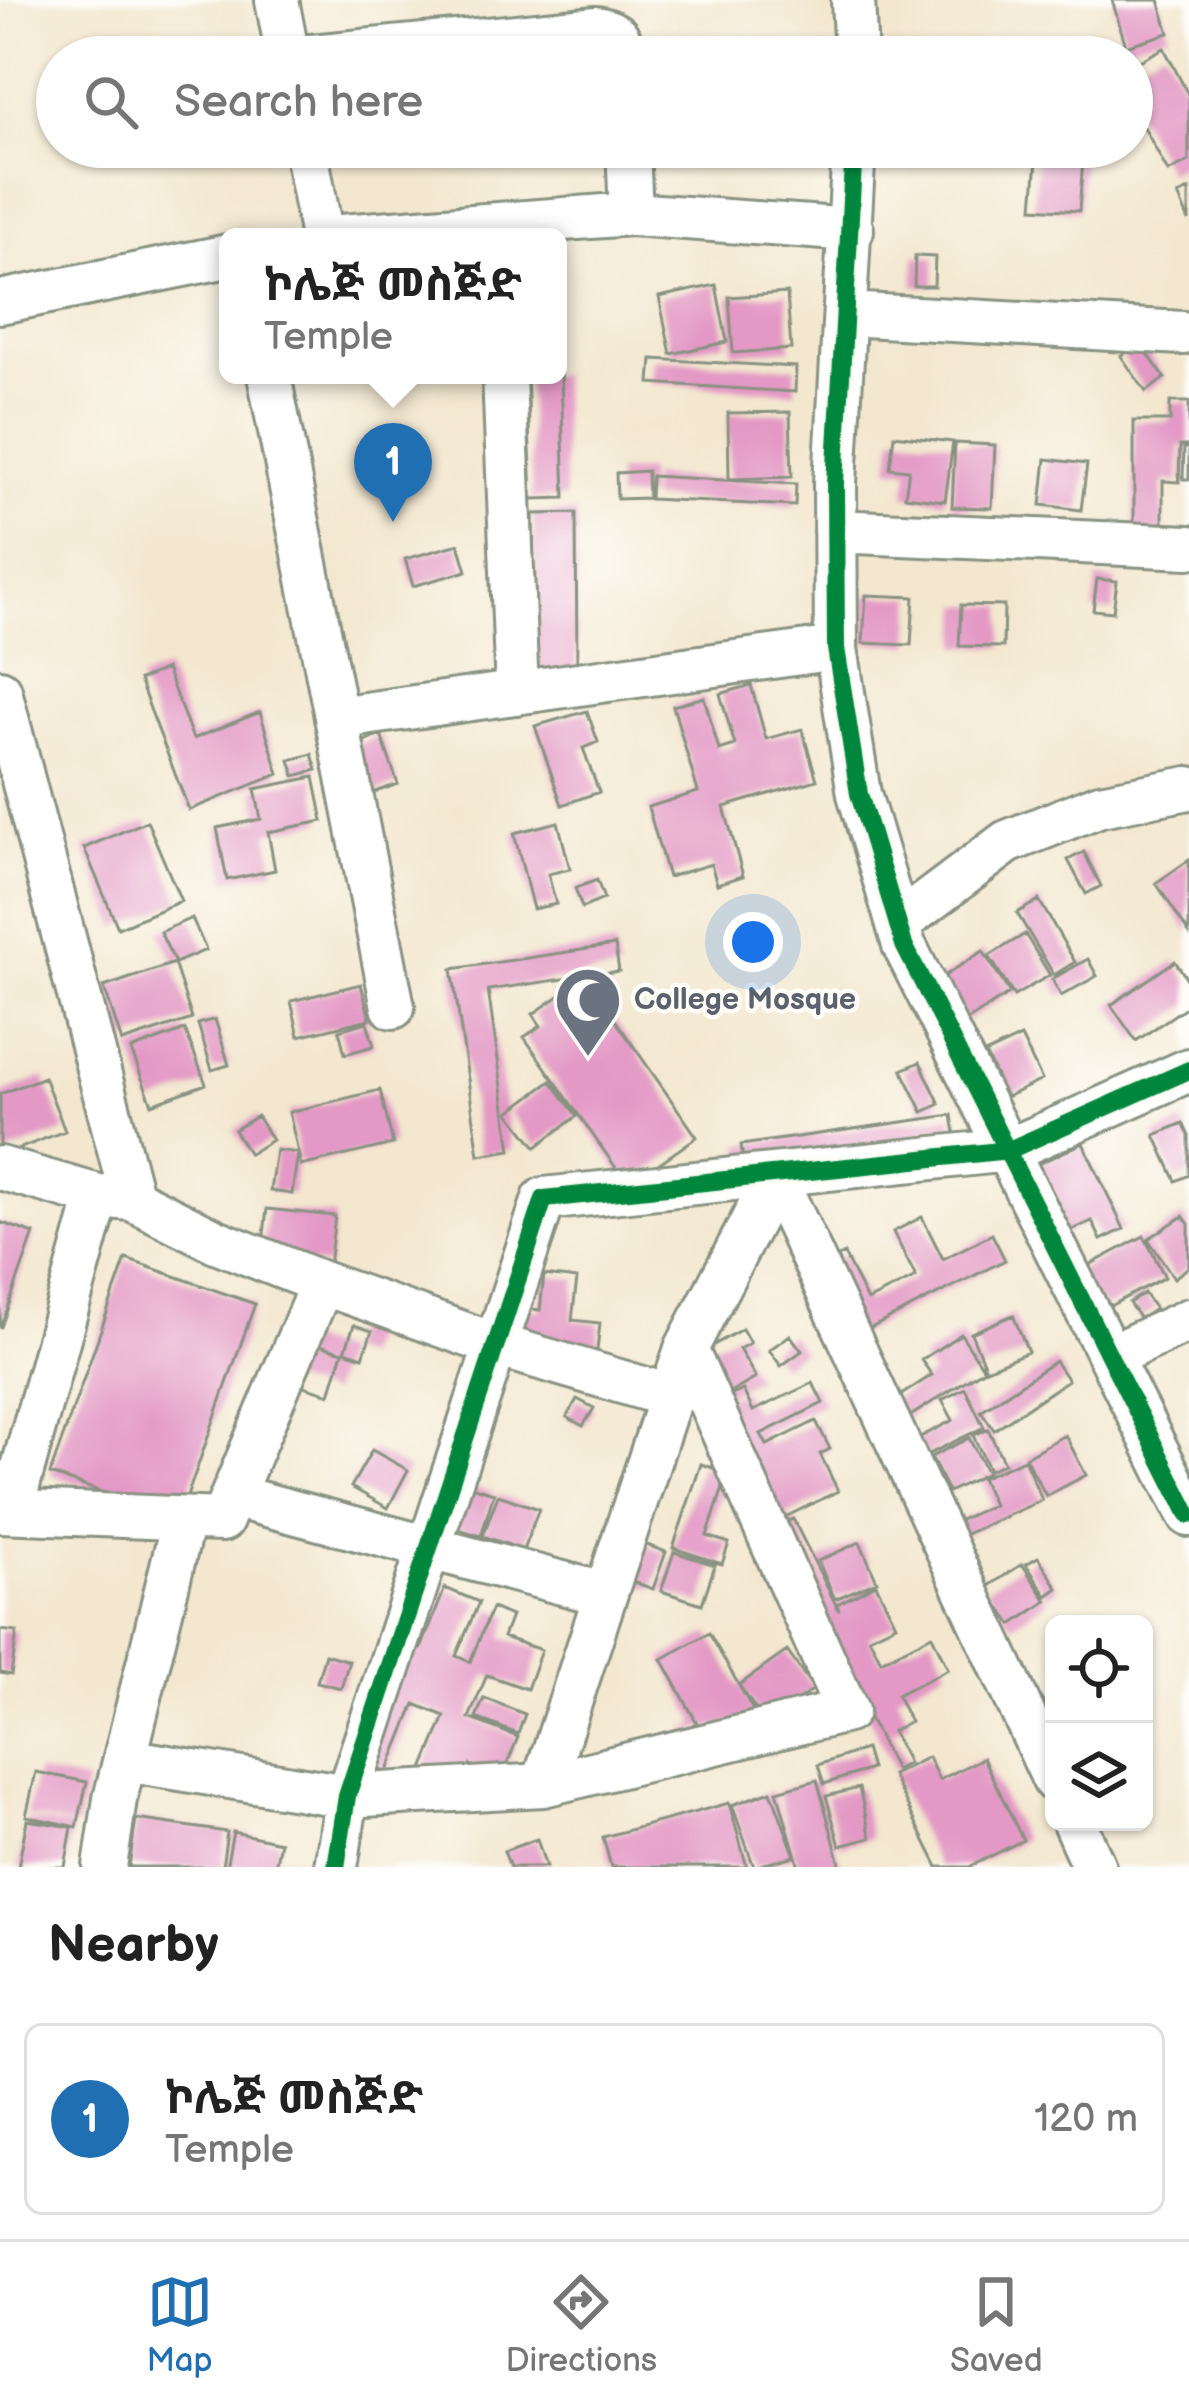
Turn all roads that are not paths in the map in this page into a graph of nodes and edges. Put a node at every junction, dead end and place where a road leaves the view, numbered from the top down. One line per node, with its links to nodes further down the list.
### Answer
1 (277, 0): 4 (street)
2 (854, 0): 7 (street)
3 (565, 15): 5 (street); 6 (street)
4 (284, 36)
5 (433, 36)
6 (618, 36)
7 (855, 36)
8 (310, 168): 12 (street)
9 (629, 168): 11 (street)
10 (853, 168): 14 (street)
11 (631, 214): 13 (street); 14 (street)
12 (323, 228)
13 (506, 228)
14 (852, 230): 17 (street)
15 (219, 258): 16 (street)
16 (0, 302)
17 (846, 314): 18 (street); 21 (street)
18 (1184, 333)
19 (271, 384): 26 (street)
20 (504, 384): 25 (street)
21 (836, 531): 22 (street); 23 (street)
22 (1189, 547)
23 (836, 648): 25 (street); 28 (street)
24 (0, 691): 34 (street)
25 (517, 693): 26 (street)
26 (336, 718): 29 (street)
27 (1189, 788): 28 (street)
28 (898, 924): 31 (street)
29 (393, 1007)
30 (1189, 1070): 31 (street)
31 (1009, 1150): 33 (street); 39 (street)
32 (0, 1168): 34 (street)
33 (775, 1177): 37 (street); 38 (street); 48 (street)
34 (116, 1198): 35 (street); 42 (street)
35 (322, 1282): 37 (street); 41 (street)
36 (1189, 1320): 39 (street)
37 (496, 1345): 40 (street); 45 (street)
38 (686, 1349): 40 (street); 49 (street)
39 (1111, 1356): 43 (street)
40 (673, 1397): 46 (street)
41 (233, 1496): 44 (street); 45 (street)
42 (5, 1511): 44 (street)
43 (1189, 1515)
44 (184, 1520): 47 (street)
45 (428, 1550): 46 (street); 50 (street)
46 (604, 1594): 49 (street)
47 (125, 1760): 50 (street); 52 (street)
48 (1045, 1761)
49 (543, 1785): 50 (street)
50 (347, 1796): 53 (street)
51 (1078, 1831): 54 (street)
52 (105, 1867)
53 (336, 1867)
54 (1094, 1867)

